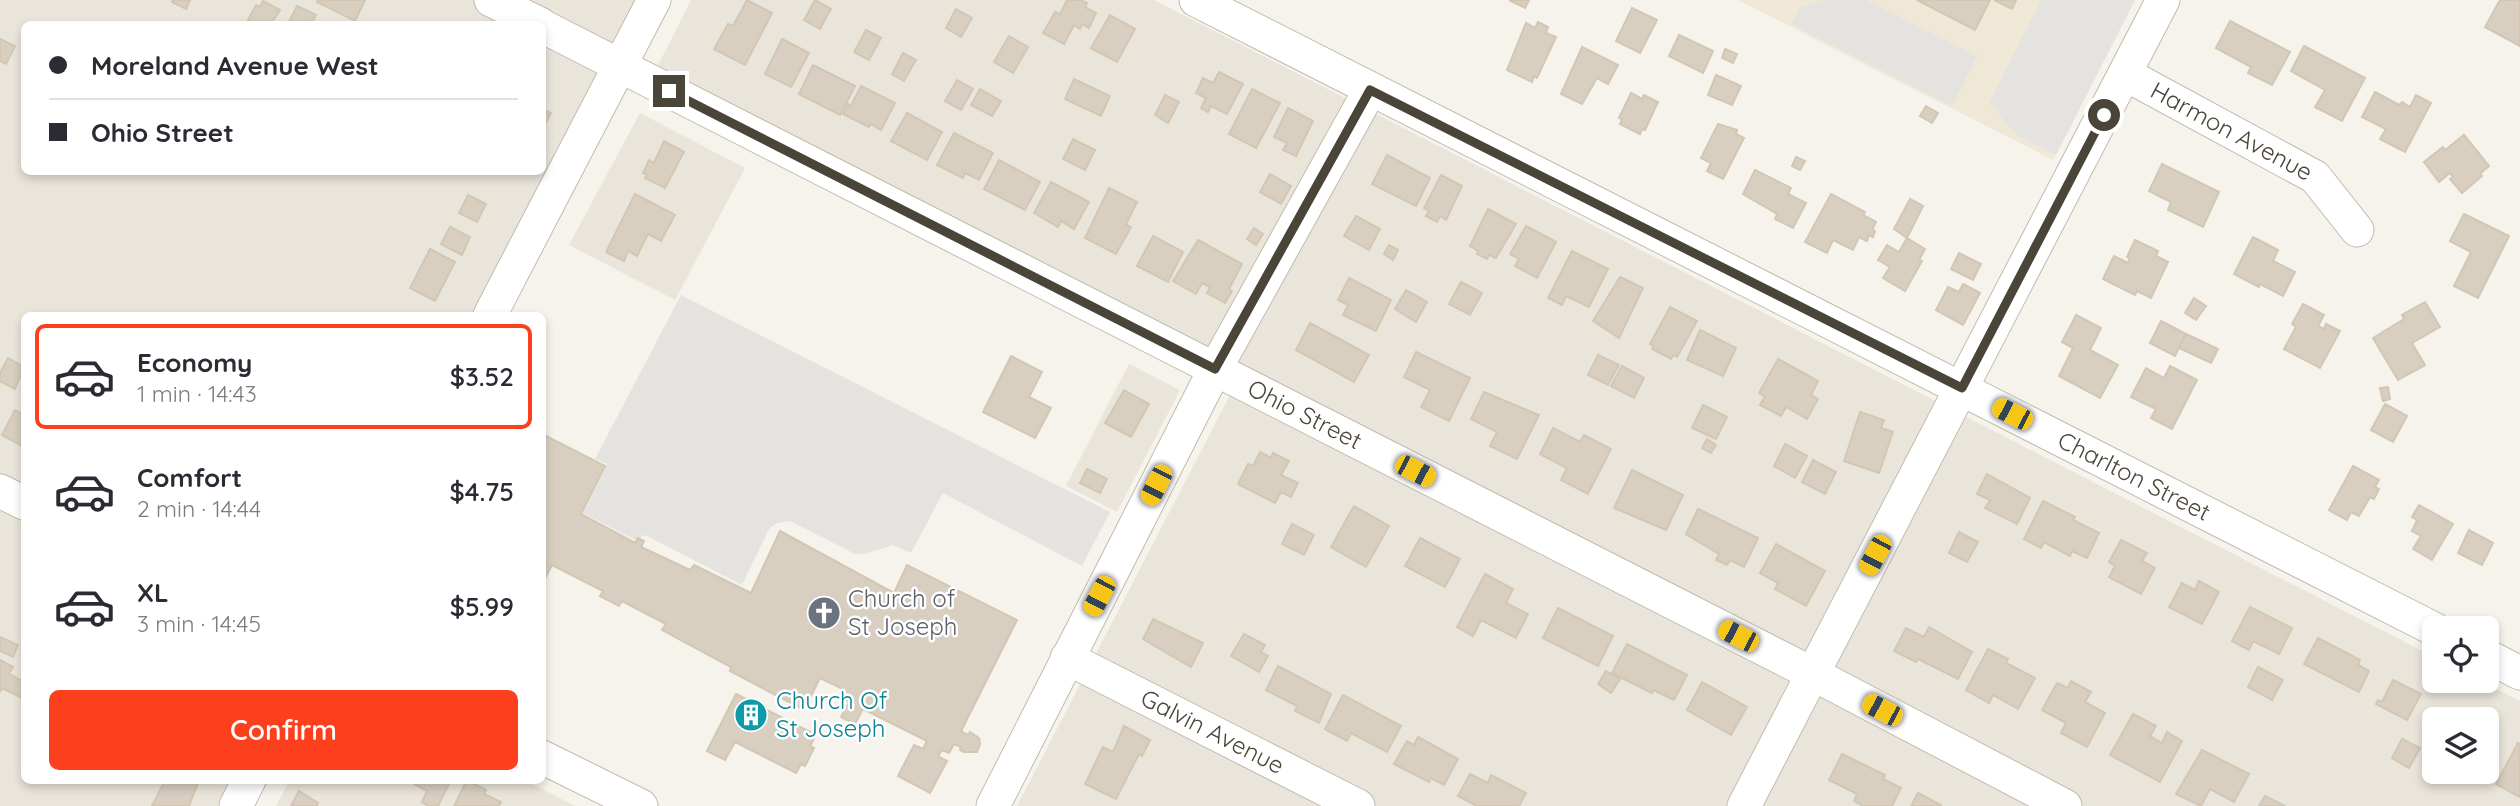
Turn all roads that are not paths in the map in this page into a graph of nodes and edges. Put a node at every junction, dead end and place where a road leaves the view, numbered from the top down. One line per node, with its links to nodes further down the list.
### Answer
1 (491, 0): 5 (street, Ohio Street)
2 (654, 0): 7 (street)
3 (1196, 0): 9 (street, Charlton Street)
4 (2163, 0): 8 (street)
5 (533, 21)
6 (546, 28): 7 (street, Ohio Street)
7 (620, 65): 11 (street); 12 (street, Ohio Street)
8 (2125, 74): 10 (street, Harmon Avenue); 13 (street)
9 (1370, 90): 12 (street); 13 (street, Charlton Street)
10 (2357, 230)
11 (493, 312)
12 (1215, 369): 17 (street); 20 (street, Ohio Street)
13 (1962, 388): 16 (street, Charlton Street); 20 (street)
14 (0, 491): 15 (street)
15 (21, 502)
16 (2422, 623)
17 (1067, 658): 25 (street); 26 (street, Galvin Avenue)
18 (2499, 662): 19 (street)
19 (2520, 673)
20 (1813, 674): 27 (street); 28 (street, Ohio Street)
21 (546, 759): 24 (street)
22 (247, 784): 23 (street)
23 (236, 806)
24 (641, 806)
25 (993, 806)
26 (1358, 806)
27 (1744, 806)
28 (2066, 806)

